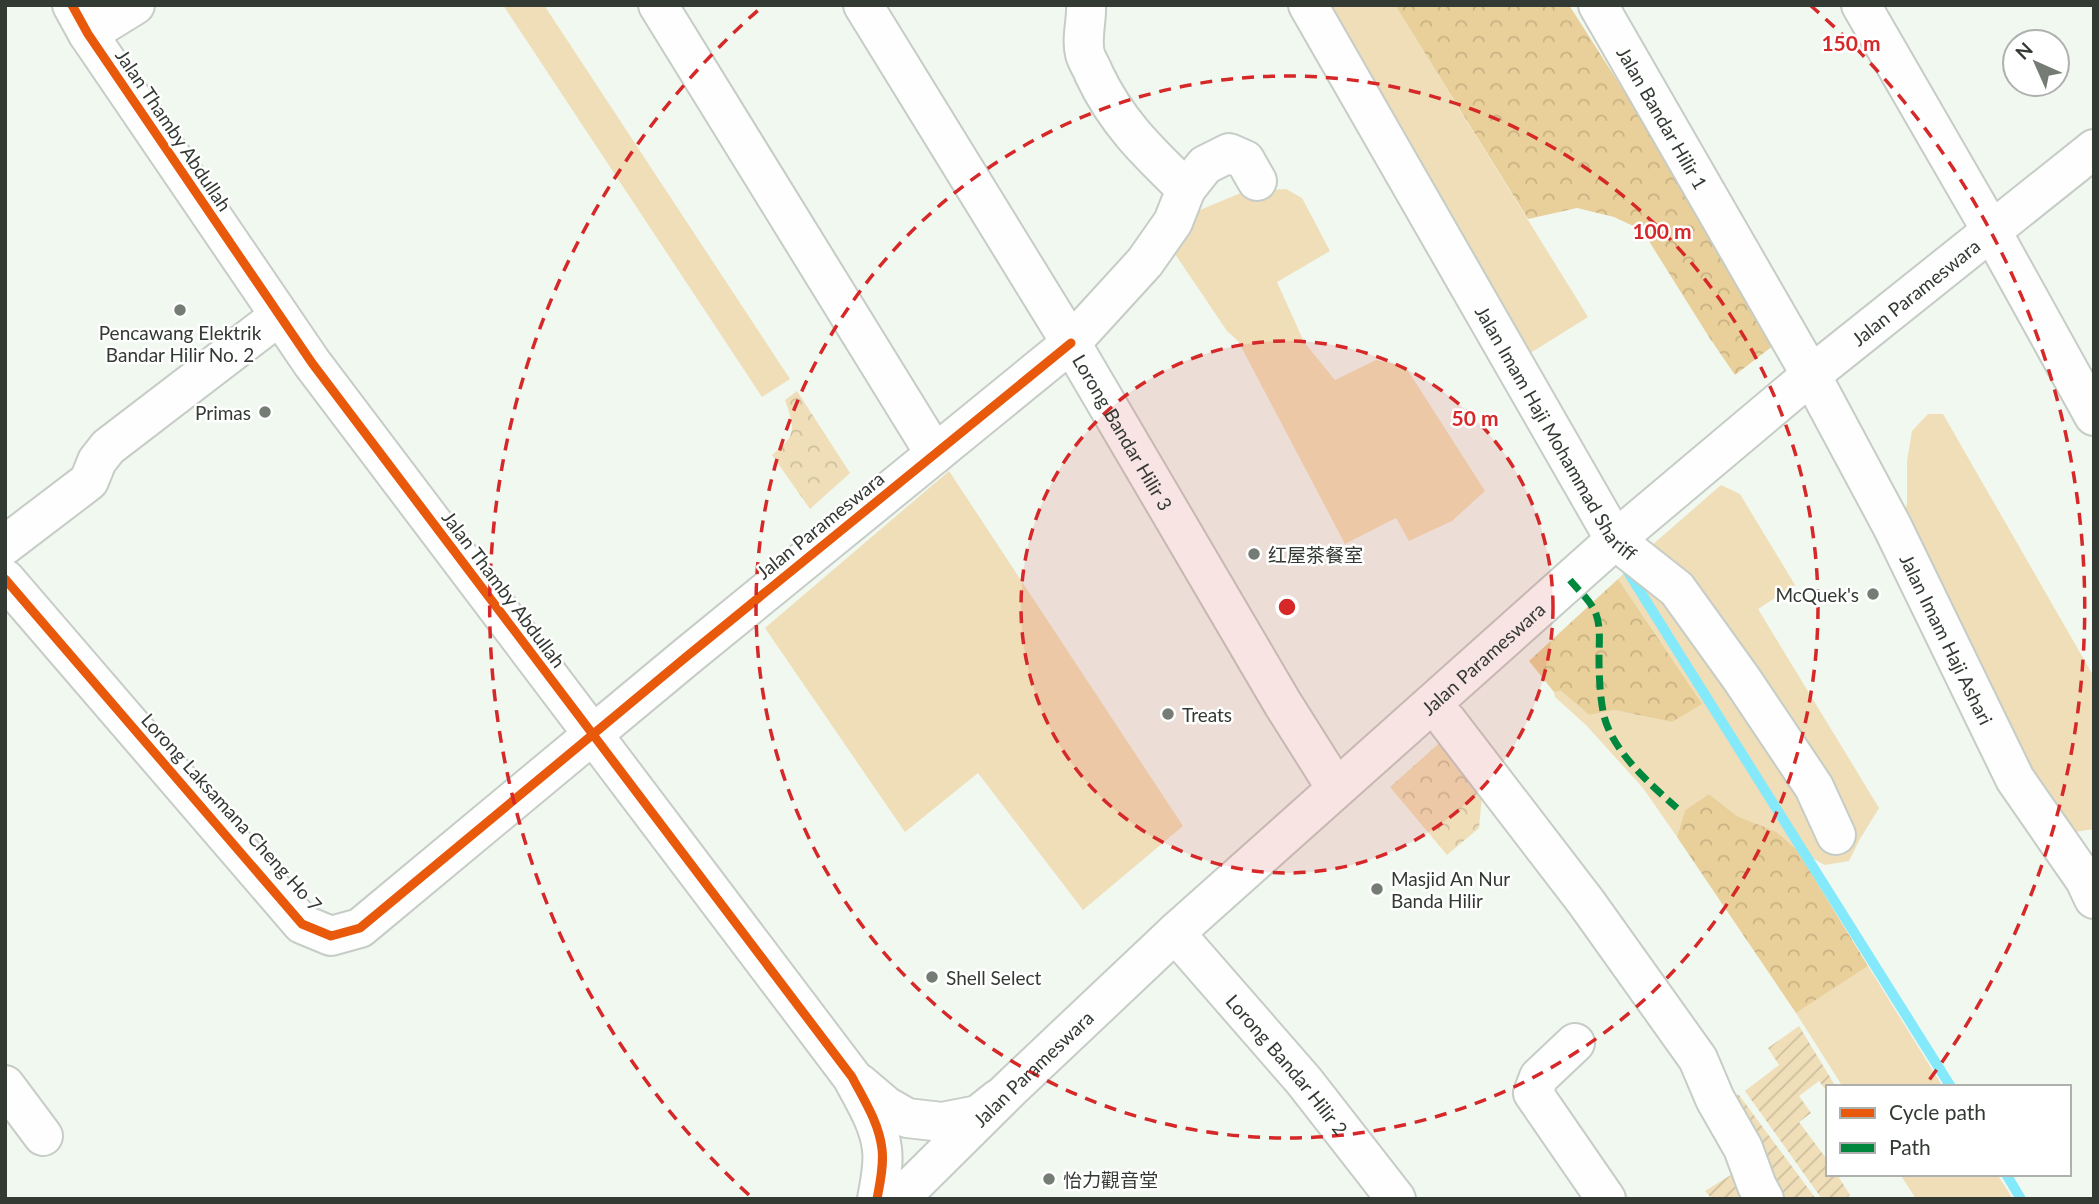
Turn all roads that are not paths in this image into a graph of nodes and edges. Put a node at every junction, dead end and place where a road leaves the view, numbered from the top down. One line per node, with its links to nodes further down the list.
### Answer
1 (135, 5): 8 (street)
2 (658, 5): 17 (street)
3 (863, 5): 14 (street, Lorong Bandar Hilir 3)
4 (1086, 5): 11 (street)
5 (1308, 5): 18 (street, Jalan Imam Haji Mohammad Shariff)
6 (1598, 5): 15 (street, Jalan Bandar Hilir 1)
7 (1861, 5): 12 (street)
8 (80, 20): 13 (street, Jalan Thamby Abdullah)
9 (2094, 149): 12 (street, Jalan Parameswara)
10 (1257, 181): 11 (street, Jalan Parameswara)
11 (1186, 189): 14 (street, Jalan Parameswara)
12 (1992, 230): 15 (street, Jalan Parameswara); 16 (street)
13 (279, 316): 19 (street); 22 (street, Jalan Thamby Abdullah)
14 (1071, 343): 17 (street, Jalan Parameswara); 23 (street, Lorong Bandar Hilir 3)
15 (1811, 375): 18 (street, Jalan Parameswara); 25 (street, Jalan Imam Haji Ashari)
16 (2094, 416)
17 (935, 454): 22 (street, Jalan Parameswara)
18 (1615, 540): 23 (street, Jalan Parameswara); 24 (street, Jalan Imam Haji Mohammad Shariff)
19 (5, 545)
20 (5, 579): 22 (street, Lorong Laksamana Cheng Ho 7)
21 (1447, 721): 37 (street)
22 (592, 735): 29 (street, Jalan Thamby Abdullah)
23 (1336, 788): 27 (street, Jalan Parameswara)
24 (1836, 835)
25 (2079, 846): 26 (street, Jalan Imam Haji Ashari)
26 (2094, 899)
27 (1175, 933): 31 (street, Jalan Parameswara); 35 (street, Lorong Bandar Hilir 2)
28 (1575, 1043): 36 (street)
29 (852, 1077): 31 (street, Jalan Thamby Abdullah); 33 (street, Jalan Thamby Abdullah)
30 (5, 1085): 32 (street)
31 (1010, 1089): 34 (street, Jalan Parameswara)
32 (43, 1136)
33 (877, 1199)
34 (899, 1199)
35 (1396, 1199)
36 (1606, 1199)
37 (1764, 1199)

